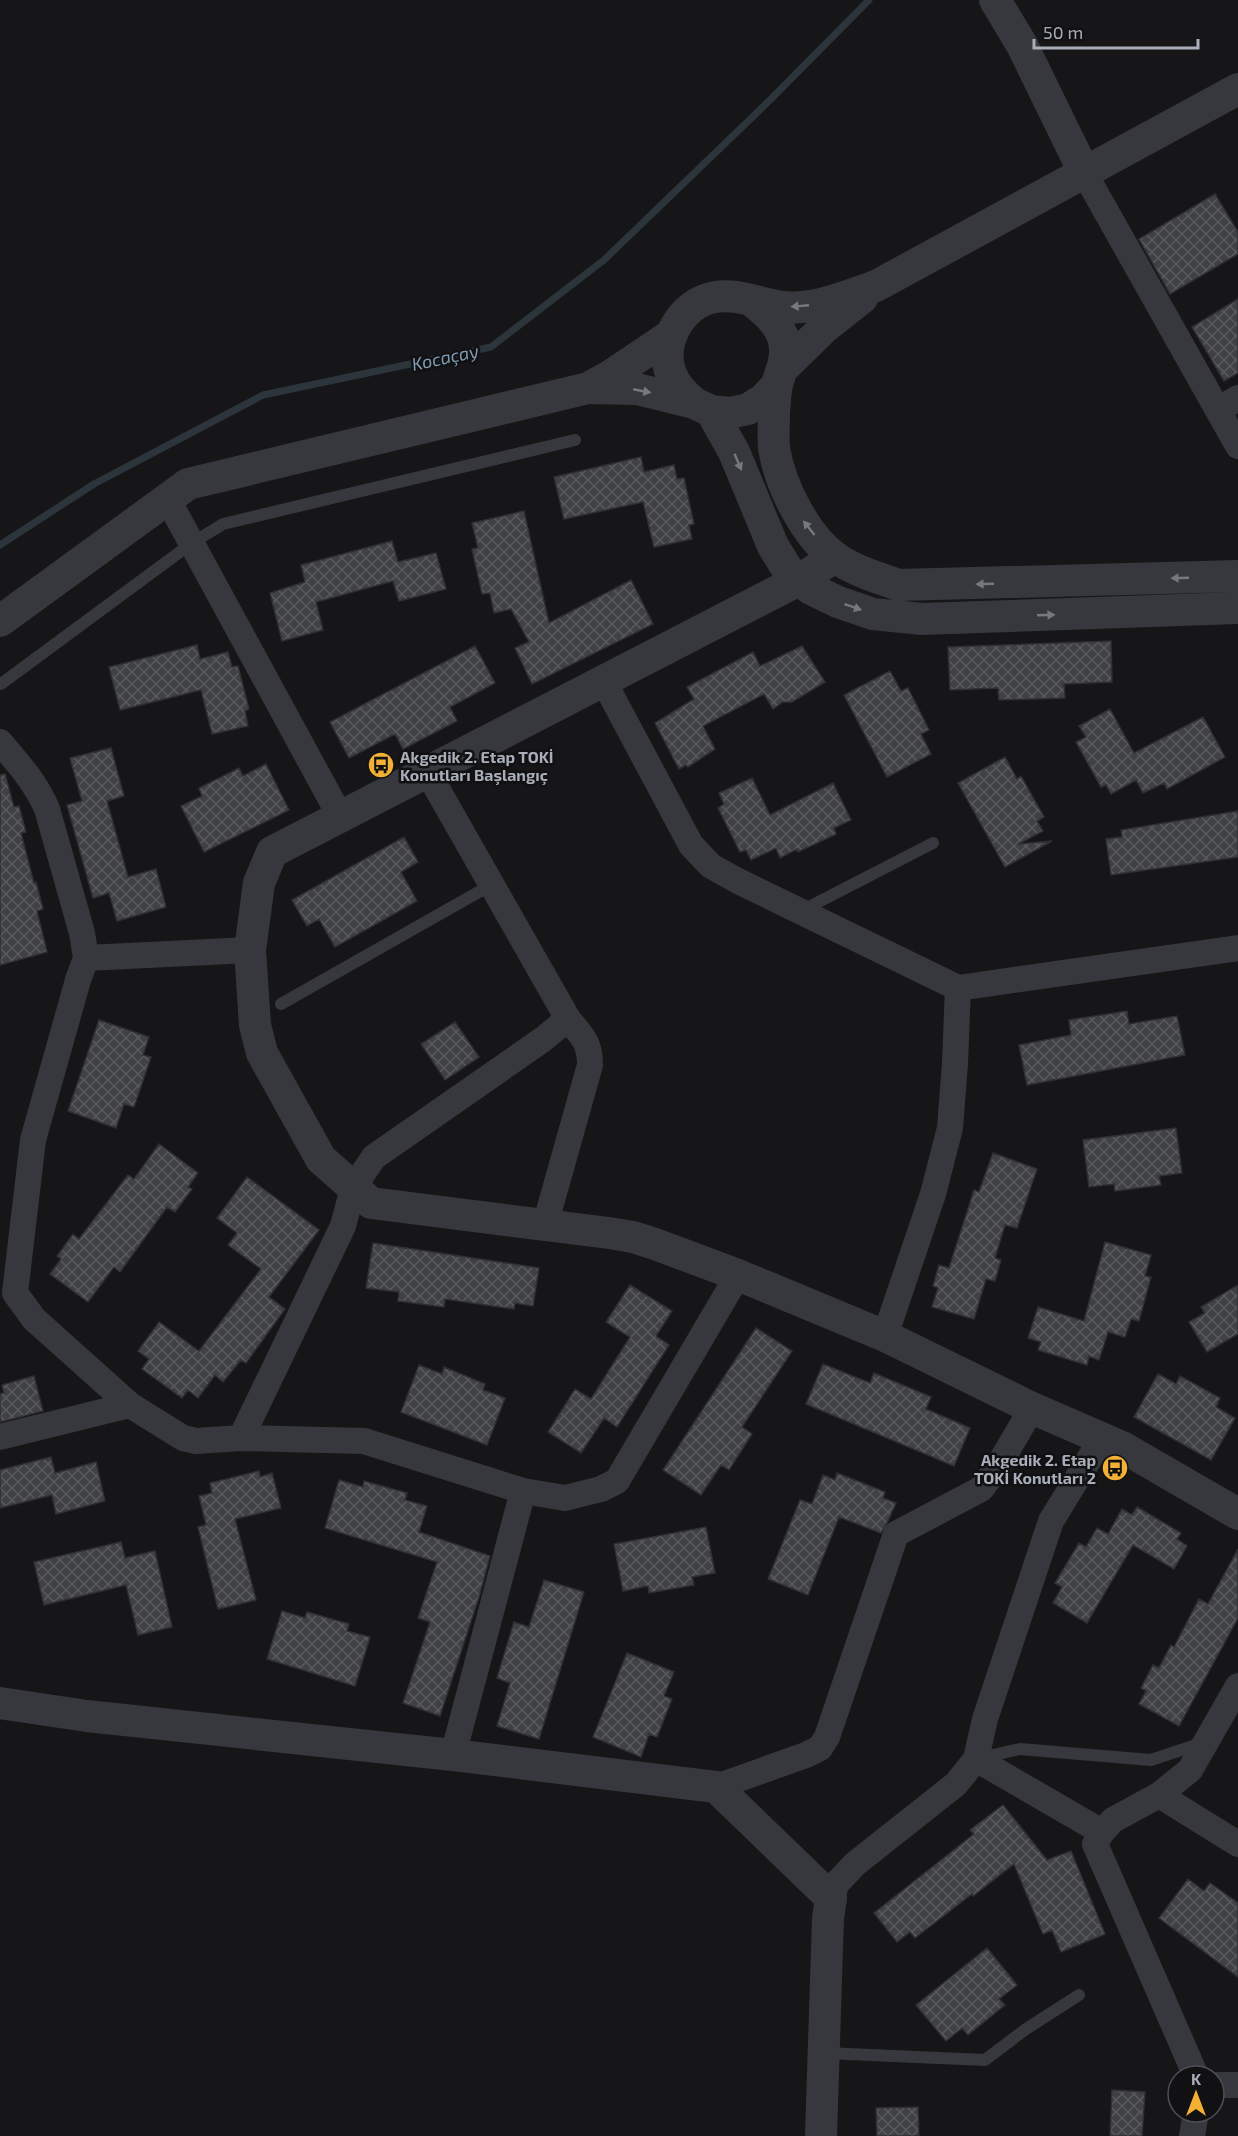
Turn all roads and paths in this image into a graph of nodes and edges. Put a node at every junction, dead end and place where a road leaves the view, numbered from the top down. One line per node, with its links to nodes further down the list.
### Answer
1 (995, 0): 3 (street)
2 (1238, 88): 3 (street)
3 (1085, 174): 4 (street); 9 (street)
4 (876, 286): 5 (street, one-way to 5); 7 (street)
5 (753, 302): 6 (street); 7 (street)
6 (671, 335): 8 (street); 10 (street)
7 (780, 376): 10 (street); 15 (street, one-way to 7)
8 (588, 388): 10 (street, one-way to 10); 13 (street)
9 (1228, 404): 12 (street)
10 (702, 407): 17 (street, one-way to 17)
11 (575, 440): 14 (lane)
12 (1238, 446)
13 (167, 498): 14 (street); 19 (street)
14 (192, 543): 21 (lane); 24 (street)
15 (835, 557): 16 (street, one-way to 15); 17 (street)
16 (1238, 576)
17 (799, 580): 18 (street, one-way to 18); 20 (street)
18 (1238, 608)
19 (0, 621)
20 (603, 680): 23 (street); 27 (street)
21 (1, 684)
22 (0, 742): 30 (street)
23 (427, 771): 24 (street); 26 (street)
24 (340, 816): 29 (street)
25 (933, 843): 27 (lane)
26 (491, 885): 32 (lane); 33 (street)
27 (800, 911): 31 (street)
28 (1238, 948): 31 (street)
29 (250, 950): 30 (street); 34 (street)
30 (86, 958): 37 (street)
31 (958, 988): 38 (street)
32 (281, 1004)
33 (568, 1019): 34 (street); 35 (street)
34 (352, 1188): 35 (street); 42 (street)
35 (545, 1225): 36 (street)
36 (738, 1275): 38 (street); 44 (street)
37 (8, 1294): 39 (street)
38 (885, 1336): 40 (street)
39 (130, 1405): 41 (street); 42 (street)
40 (1032, 1408): 43 (street); 51 (street)
41 (0, 1437)
42 (241, 1438): 44 (street)
43 (1102, 1438): 45 (street); 50 (street)
44 (523, 1491): 49 (street)
45 (1238, 1514)
46 (1238, 1686): 48 (street)
47 (0, 1703): 49 (street)
48 (1206, 1742): 50 (lane); 52 (street)
49 (453, 1755): 51 (street)
50 (976, 1759): 53 (street); 55 (street)
51 (716, 1787): 55 (street)
52 (1159, 1795): 53 (street); 54 (street)
53 (1102, 1832): 58 (street)
54 (1238, 1844)
55 (831, 1898): 57 (street)
56 (1079, 1995): 57 (lane)
57 (824, 2053): 59 (street)
58 (1191, 2064)
59 (821, 2136)

